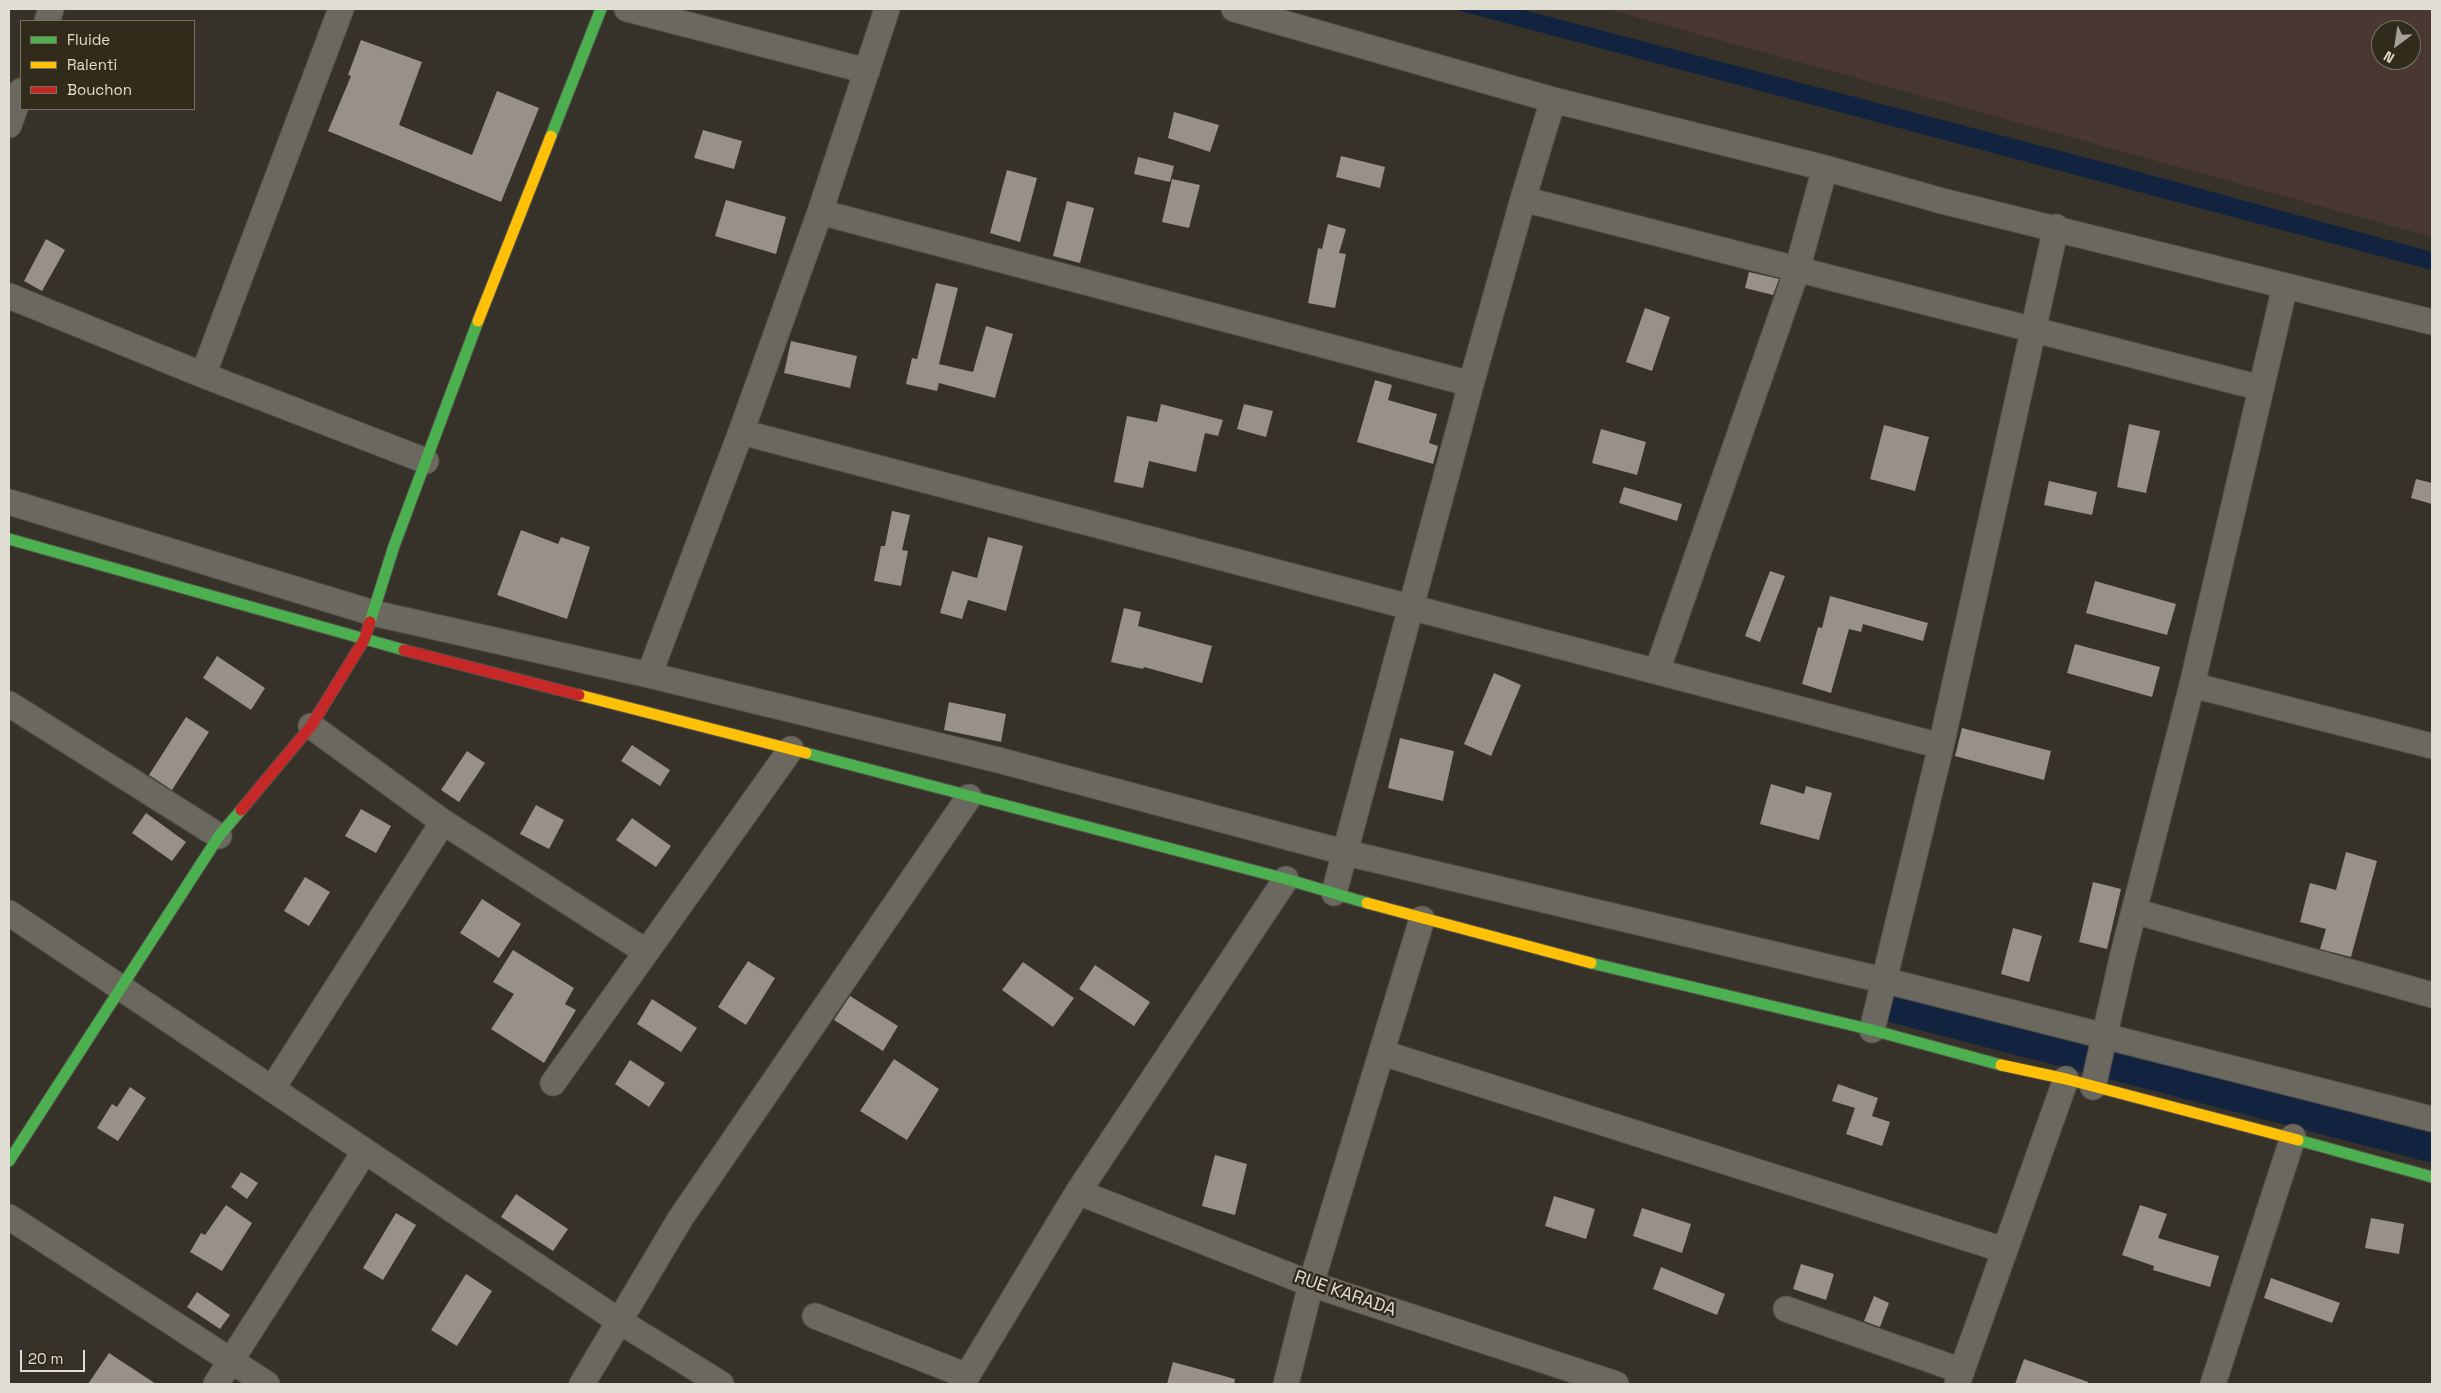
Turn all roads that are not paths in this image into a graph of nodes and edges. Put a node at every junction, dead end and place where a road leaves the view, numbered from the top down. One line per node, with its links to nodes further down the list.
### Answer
1 (341, 9): 19 (street)
2 (601, 9): 23 (street)
3 (628, 9): 6 (street)
4 (887, 9): 6 (street)
5 (1234, 9): 8 (street)
6 (867, 71): 12 (street)
7 (20, 94): 9 (street)
8 (1553, 100): 10 (street); 11 (street)
9 (9, 125)
10 (1825, 168): 13 (street); 14 (street)
11 (1522, 199): 14 (street); 20 (street)
12 (820, 212): 20 (street); 22 (street)
13 (2056, 227): 15 (street); 18 (street)
14 (1797, 270): 18 (street); 29 (street)
15 (2285, 286): 17 (street); 21 (street)
16 (9, 296): 19 (street)
17 (2432, 322)
18 (2034, 330): 21 (street); 34 (street)
19 (203, 375): 23 (street)
20 (1471, 384): 26 (street)
21 (2261, 388): 31 (street)
22 (741, 432): 26 (street); 30 (street)
23 (426, 461): 27 (street)
24 (9, 502): 27 (street)
25 (9, 539): 28 (street)
26 (1411, 606): 29 (street); 40 (street)
27 (373, 613): 28 (street); 30 (street)
28 (364, 640): 33 (street); 36 (street)
29 (1657, 671): 34 (street)
30 (648, 675): 40 (street)
31 (2192, 685): 35 (street); 43 (street)
32 (9, 704): 39 (street)
33 (311, 726): 38 (street); 39 (street)
34 (1941, 746): 49 (street)
35 (2432, 746)
36 (791, 749): 37 (street); 46 (street)
37 (969, 798): 41 (street); 67 (street)
38 (443, 822): 46 (street); 55 (street)
39 (219, 836): 47 (street)
40 (1347, 852): 42 (street); 49 (street)
41 (1286, 879): 42 (street); 61 (street)
42 (1334, 893): 45 (street)
43 (2134, 911): 48 (street); 50 (street)
44 (9, 913): 47 (street)
45 (1422, 919): 49 (street); 51 (street)
46 (645, 951): 54 (street)
47 (122, 988): 55 (street); 59 (street)
48 (2432, 995)
49 (1877, 1006): 50 (street); 52 (street)
50 (2105, 1041): 53 (street); 56 (street)
51 (1383, 1053): 63 (street); 64 (street)
52 (2066, 1079): 53 (street); 63 (street)
53 (2095, 1082): 57 (street)
54 (553, 1083)
55 (272, 1089): 58 (street)
56 (2432, 1119)
57 (2293, 1137): 60 (street); 77 (street)
58 (365, 1151): 67 (street); 68 (street)
59 (9, 1161)
60 (2432, 1177)
61 (1078, 1192): 64 (street, RUE KARADA); 70 (street)
62 (9, 1217): 68 (street)
63 (2004, 1250): 69 (street)
64 (1311, 1284): 75 (street); 76 (street, RUE KARADA)
65 (1786, 1309): 69 (street)
66 (815, 1316): 70 (street)
67 (620, 1321): 73 (street); 74 (street)
68 (231, 1361): 71 (street); 72 (street)
69 (1960, 1378)
70 (964, 1380)
71 (216, 1384)
72 (267, 1384)
73 (582, 1384)
74 (721, 1384)
75 (1286, 1384)
76 (1616, 1384)
77 (2213, 1384)

